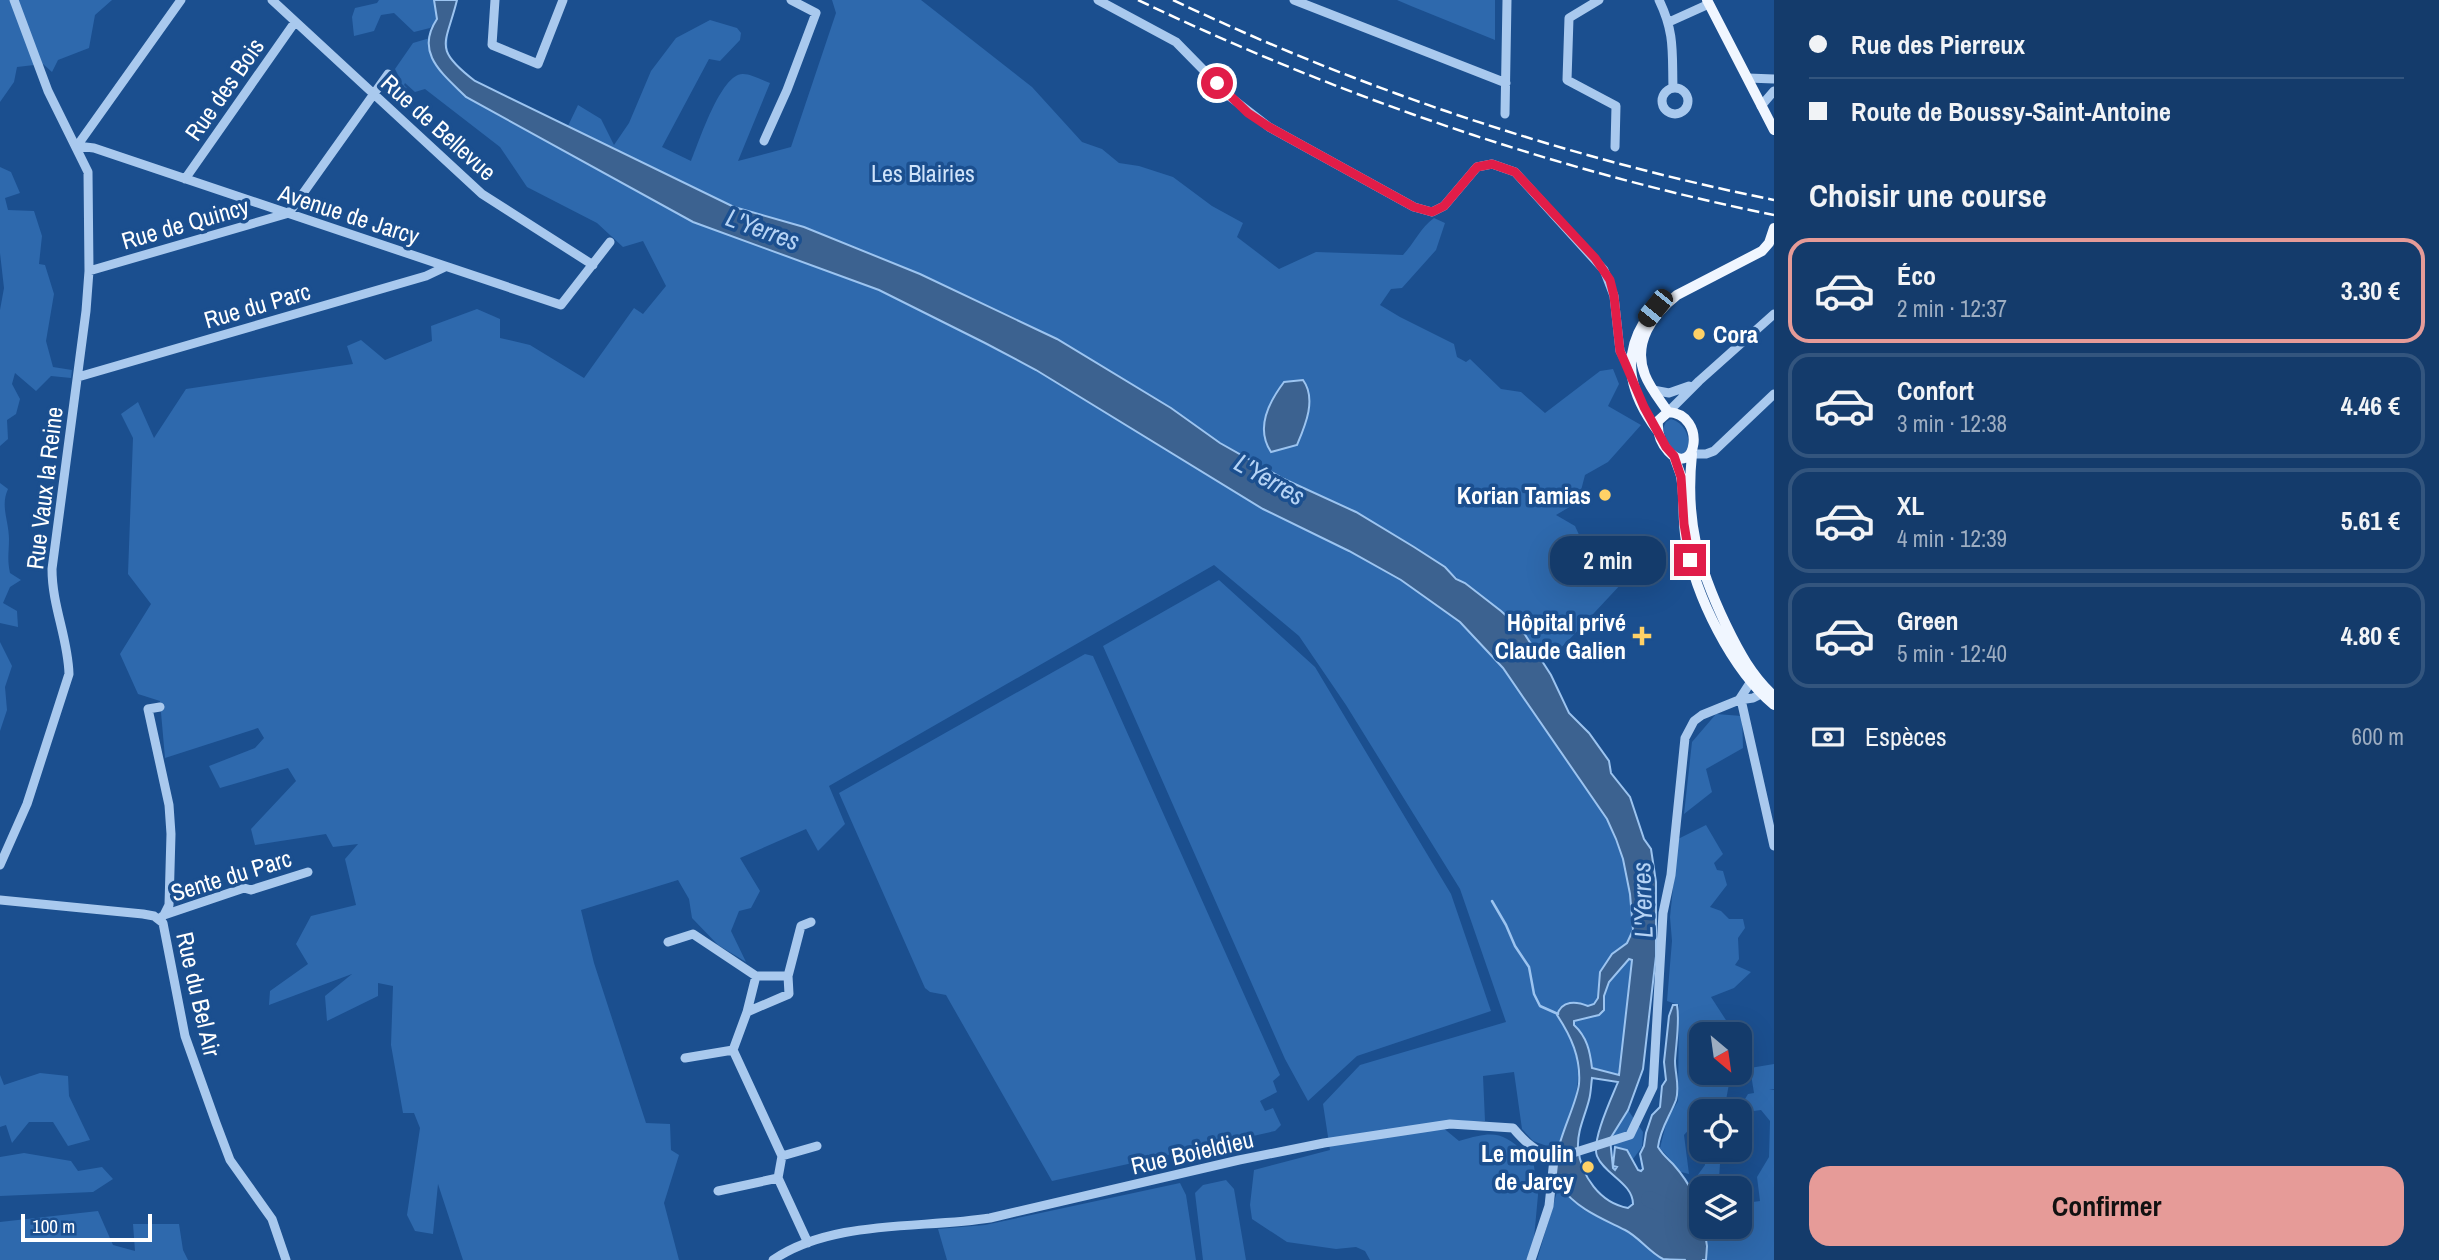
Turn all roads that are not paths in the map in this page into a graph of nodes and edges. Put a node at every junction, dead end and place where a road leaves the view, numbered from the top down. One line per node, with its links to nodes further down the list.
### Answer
1 (14, 0): 26 (street, Rue Vaux la Reine)
2 (181, 0): 26 (street)
3 (272, 0): 13 (street, Rue de Bellevue)
4 (495, 0): 5 (street)
5 (563, 0)
6 (791, 0): 25 (street)
7 (1098, 0): 37 (street)
8 (1294, 0): 18 (street)
9 (1507, 0): 18 (street)
10 (1599, 0): 27 (street)
11 (1659, 0): 14 (street)
12 (1708, 2): 14 (street); 16 (main road)
13 (295, 22): 20 (street, Rue de Bellevue); 28 (street, Rue des Bois)
14 (1669, 22): 19 (street)
15 (388, 74): 20 (street)
16 (1748, 78): 17 (street); 22 (main road)
17 (1770, 78): 21 (street)
18 (1506, 83): 23 (street)
19 (1673, 88)
20 (373, 93): 29 (street); 32 (street, Rue de Bellevue)
21 (1772, 93): 22 (street)
22 (1761, 106): 24 (main road)
23 (1505, 114)
24 (1774, 131)
25 (764, 141)
26 (77, 146): 28 (street, Avenue de Jarcy); 34 (street, Rue Vaux la Reine)
27 (1615, 147)
28 (185, 178): 29 (street, Avenue de Jarcy)
29 (289, 213): 33 (street, Avenue de Jarcy); 34 (street, Rue de Quincy)
30 (1773, 230): 35 (main road)
31 (610, 242): 32 (street)
32 (593, 265): 33 (street, Avenue de Jarcy)
33 (445, 267): 40 (street, Rue du Parc)
34 (89, 271): 40 (street, Rue Vaux la Reine)
35 (1693, 285): 38 (main road); 42 (main road)
36 (1774, 314): 41 (street)
37 (1618, 330): 38 (street); 39 (street)
38 (1638, 332): 39 (main road)
39 (1630, 370): 45 (main road)
40 (78, 377): 55 (street, Rue Vaux la Reine)
41 (1697, 383): 42 (street); 44 (street)
42 (1653, 390): 44 (main road)
43 (1774, 394): 46 (street)
44 (1668, 412): 45 (main road); 46 (main road)
45 (1657, 429): 47 (main road)
46 (1692, 454): 47 (main road); 50 (main road)
47 (1674, 456): 48 (main road)
48 (1749, 682): 49 (main road); 51 (street)
49 (1761, 694): 51 (street); 52 (main road)
50 (1774, 696)
51 (1739, 700): 54 (street); 68 (street)
52 (1774, 705)
53 (160, 707): 58 (street)
54 (1774, 846)
55 (0, 865)
56 (308, 872): 58 (street, Sente du Parc)
57 (0, 901): 58 (street, Rue du Bel Air)
58 (162, 917): 72 (street, Rue du Bel Air)
59 (811, 922): 62 (street)
60 (667, 942): 61 (street)
61 (756, 976): 62 (street); 63 (street)
62 (788, 976): 63 (street)
63 (747, 1012): 64 (street)
64 (733, 1050): 65 (street); 67 (street)
65 (685, 1058)
66 (817, 1146): 67 (street)
67 (782, 1156): 69 (street)
68 (1554, 1159): 71 (street, Rue Boieldieu); 74 (street)
69 (778, 1178): 70 (street); 71 (street)
70 (718, 1191)
71 (808, 1243): 73 (street, Rue Boieldieu)
72 (286, 1260)
73 (773, 1260)
74 (1531, 1260)

